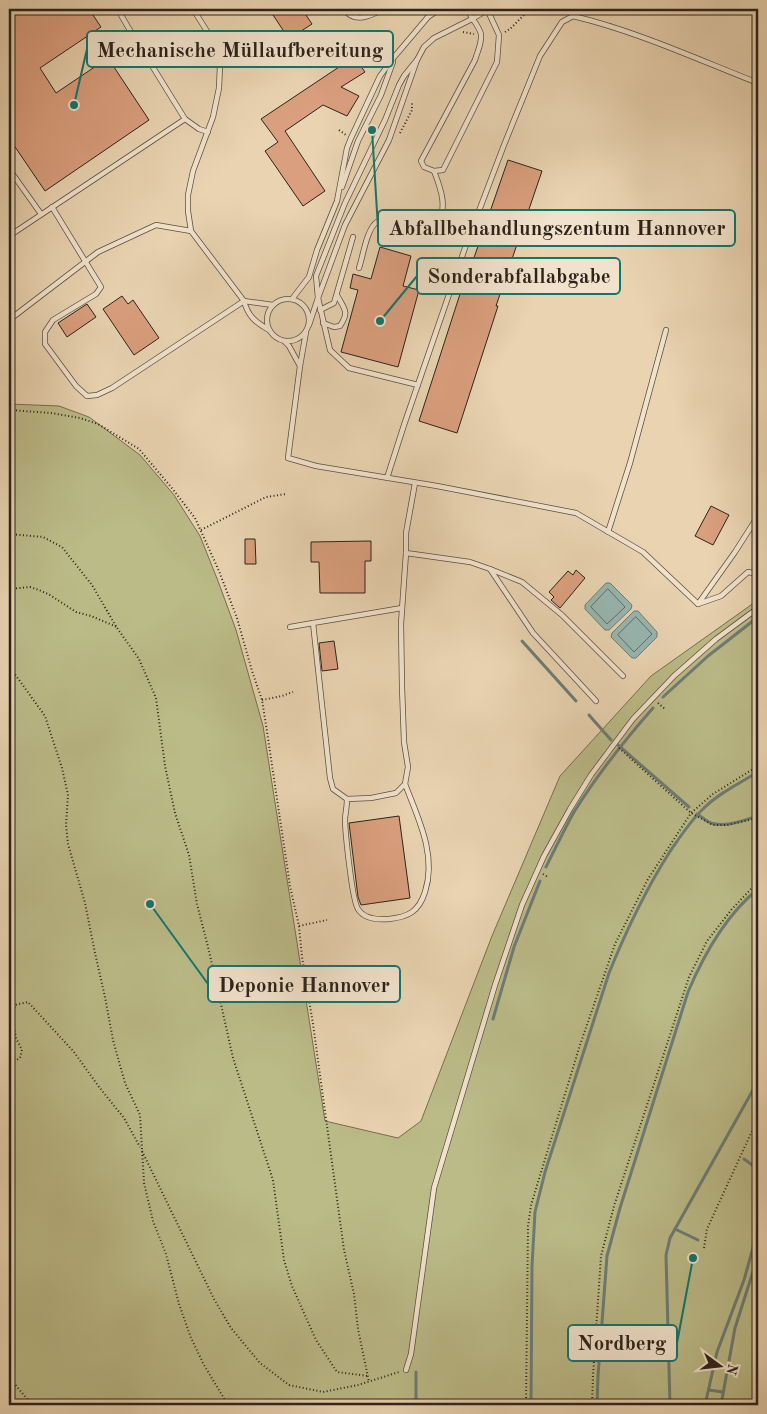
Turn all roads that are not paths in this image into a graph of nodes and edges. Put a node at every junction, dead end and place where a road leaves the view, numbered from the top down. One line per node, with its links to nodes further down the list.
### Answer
1 (193, 9): 15 (lane)
2 (344, 9): 3 (lane)
3 (384, 9)
4 (440, 9): 11 (lane)
5 (467, 9): 10 (lane)
6 (488, 9): 10 (lane); 17 (lane)
7 (578, 9): 9 (lane)
8 (126, 10): 14 (lane)
9 (572, 16): 13 (lane); 40 (lane)
10 (472, 19): 12 (lane); 17 (lane)
11 (395, 56): 18 (lane); 18 (lane)
12 (417, 60): 27 (lane); 27 (lane)
13 (758, 83)
14 (185, 119): 15 (lane); 19 (lane)
15 (208, 132): 21 (lane)
16 (9, 169): 20 (lane)
17 (434, 171): 25 (lane)
18 (337, 201): 28 (lane)
19 (52, 207): 20 (lane); 24 (lane)
20 (41, 214): 22 (lane)
21 (191, 231): 24 (lane); 29 (lane)
22 (9, 236)
23 (353, 237): 26 (lane)
24 (86, 261): 29 (lane); 32 (lane)
25 (359, 268)
26 (337, 295): 31 (lane); 33 (lane)
27 (318, 298): 31 (lane); 34 (lane)
28 (292, 299): 30 (lane); 34 (lane)
29 (244, 301): 30 (lane); 35 (lane)
30 (273, 305): 35 (lane)
31 (320, 310): 33 (lane)
32 (10, 317)
33 (323, 323): 40 (lane)
34 (309, 325): 37 (lane)
35 (269, 330): 38 (lane)
36 (666, 330): 44 (lane)
37 (306, 332): 38 (lane); 39 (lane)
38 (285, 342): 39 (lane)
39 (300, 366): 41 (lane)
40 (418, 385): 41 (lane)
41 (387, 478): 42 (lane)
42 (415, 483): 44 (lane); 45 (lane)
43 (758, 516): 48 (lane)
44 (608, 532): 48 (lane)
45 (406, 553): 46 (lane); 49 (lane)
46 (490, 569): 53 (lane); 54 (lane)
47 (758, 574): 48 (lane)
48 (698, 604)
49 (402, 608): 51 (lane); 55 (lane)
50 (758, 608): 57 (lane)
51 (313, 623): 52 (lane); 56 (lane)
52 (290, 627)
53 (623, 676)
54 (596, 701)
55 (405, 784): 56 (lane); 56 (lane)
56 (347, 799)
57 (406, 1370)

